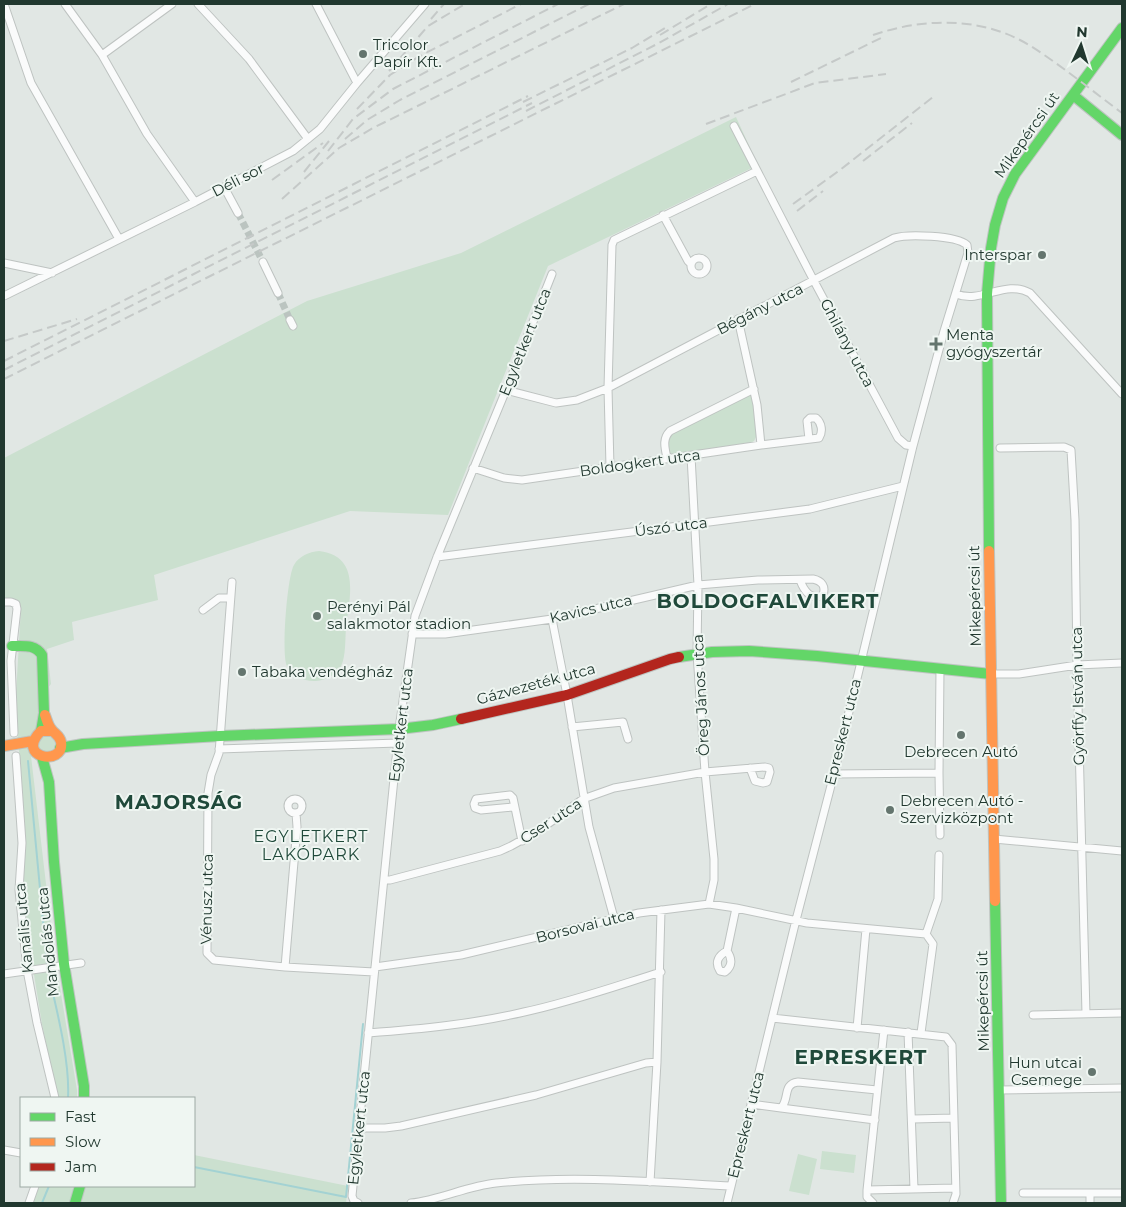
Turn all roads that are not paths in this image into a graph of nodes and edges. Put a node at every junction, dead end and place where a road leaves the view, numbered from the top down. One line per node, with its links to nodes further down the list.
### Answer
1 (4, 4): 19 (street)
2 (65, 4): 8 (street)
3 (172, 4): 8 (street)
4 (198, 4): 13 (street)
5 (316, 4): 9 (street)
6 (425, 4): 9 (street, Déli sor)
7 (1122, 28): 10 (street, Mikepércsi út)
8 (102, 55): 16 (street)
9 (357, 83): 13 (street, Déli sor)
10 (1073, 95): 12 (street); 28 (street, Mikepércsi út)
11 (734, 126): 14 (street, Ghilányi utca)
12 (1122, 135)
13 (308, 139): 15 (street, Déli sor)
14 (757, 171): 18 (street); 25 (street, Ghilányi utca)
15 (224, 187): 16 (street, Déli sor); 17 (street)
16 (195, 202): 19 (street, Déli sor)
17 (238, 213)
18 (663, 215): 22 (street); 31 (street)
19 (119, 239): 23 (street, Déli sor)
20 (263, 262): 26 (street)
21 (4, 263): 23 (street)
22 (691, 264)
23 (52, 273): 29 (street, Déli sor)
24 (552, 274): 33 (street, Egyletkert utca)
25 (814, 281): 27 (street, Bégány utca); 30 (street, Bégány utca); 37 (street, Ghilányi utca)
26 (278, 292)
27 (956, 294): 28 (street); 37 (street, Epreskert utca)
28 (987, 294): 34 (street); 60 (street, Mikepércsi út)
29 (4, 296)
30 (738, 319): 31 (street, Bégány utca); 32 (street)
31 (608, 388): 33 (street, Bégány utca); 41 (street)
32 (754, 389): 36 (street); 40 (street)
33 (506, 390): 42 (street, Egyletkert utca)
34 (1122, 394)
35 (808, 439): 36 (street, Boldogkert utca)
36 (761, 445): 39 (street, Boldogkert utca)
37 (913, 446): 43 (street, Epreskert utca)
38 (1000, 448): 58 (street, Györffy István utca)
39 (691, 456): 40 (street, Boldogkert utca); 44 (street, Öreg János utca)
40 (667, 458): 41 (street, Boldogkert utca)
41 (610, 467): 42 (street, Boldogkert utca)
42 (473, 468): 45 (street, Egyletkert utca)
43 (904, 486): 44 (street, Úszó utca); 56 (street, Epreskert utca)
44 (695, 524): 45 (street, Úszó utca); 48 (street, Öreg János utca)
45 (437, 557): 53 (street, Egyletkert utca)
46 (800, 580): 48 (street, Kavics utca)
47 (232, 582): 49 (street, Vénusz utca)
48 (698, 585): 52 (street, Kavics utca); 55 (street, Öreg János utca)
49 (230, 598): 51 (street); 68 (street, Vénusz utca)
50 (4, 602): 54 (street)
51 (203, 610)
52 (552, 619): 53 (street, Kavics utca); 61 (street)
53 (412, 634): 64 (street, Egyletkert utca)
54 (12, 646): 62 (street); 67 (street)
55 (697, 654): 56 (street, Gázvezeték utca); 61 (street, Gázvezeték utca); 77 (street, Öreg János utca)
56 (860, 662): 59 (street, Gázvezeték utca); 79 (street, Epreskert utca)
57 (1122, 663): 58 (street)
58 (1077, 665): 60 (street); 87 (street, Györffy István utca)
59 (940, 669): 60 (street, Gázvezeték utca); 78 (street)
60 (991, 674): 85 (street, Mikepércsi út)
61 (567, 695): 63 (street); 64 (street, Gázvezeték utca)
62 (44, 712): 65 (street); 66 (street)
63 (572, 727): 69 (street); 81 (street)
64 (399, 729): 68 (street, Gázvezeték utca); 70 (street, Egyletkert utca)
65 (41, 731): 66 (street); 74 (street)
66 (52, 731): 72 (street)
67 (14, 733)
68 (220, 736): 72 (street, Gázvezeték utca); 73 (street, Vénusz utca)
69 (628, 740)
70 (398, 743): 73 (street); 90 (street, Egyletkert utca)
71 (6, 745): 74 (street)
72 (58, 748): 74 (street); 80 (street, Mandolás utca)
73 (219, 749): 101 (street, Vénusz utca)
74 (37, 750): 80 (street, Mandolás utca)
75 (16, 756): 103 (street, Kanális utca)
76 (750, 768): 77 (street, Cser utca)
77 (705, 772): 81 (street, Cser utca); 91 (street, Öreg János utca)
78 (939, 772): 79 (street); 84 (street)
79 (834, 774): 95 (street, Epreskert utca)
80 (49, 782): 100 (street, Mandolás utca)
81 (583, 799): 86 (street, Cser utca); 94 (street)
82 (512, 807): 86 (street)
83 (296, 813): 101 (street)
84 (940, 835)
85 (994, 839): 87 (street); 118 (street, Mikepércsi út)
86 (522, 841): 90 (street, Cser utca)
87 (1081, 848): 88 (street); 107 (street, Györffy István utca)
88 (1122, 851)
89 (940, 855): 97 (street)
90 (384, 880): 102 (street, Egyletkert utca)
91 (709, 904): 92 (street, Borsovai utca); 93 (street, Borsovai utca)
92 (736, 908): 95 (street, Borsovai utca); 98 (street)
93 (661, 910): 94 (street, Borsovai utca); 104 (street)
94 (614, 918): 102 (street, Borsovai utca)
95 (796, 920): 96 (street, Borsovai utca); 109 (street, Epreskert utca)
96 (866, 929): 97 (street, Borsovai utca); 110 (street)
97 (926, 934): 114 (street)
98 (727, 951)
99 (82, 962): 100 (street)
100 (64, 964): 103 (street); 120 (street, Mandolás utca)
101 (285, 966): 102 (street, Vénusz utca)
102 (374, 969): 113 (street, Egyletkert utca)
103 (27, 970): 105 (street); 119 (street, Kanális utca)
104 (661, 972): 113 (street); 115 (street)
105 (4, 974)
106 (1122, 1013): 107 (street)
107 (1086, 1014): 108 (street)
108 (1033, 1015)
109 (772, 1018): 110 (street); 121 (street, Epreskert utca)
110 (856, 1028): 111 (street)
111 (884, 1030): 112 (street); 117 (street)
112 (908, 1032): 114 (street); 124 (street)
113 (368, 1033): 126 (street, Egyletkert utca)
114 (921, 1033): 123 (street)
115 (658, 1062): 126 (street); 129 (street)
116 (1122, 1088): 118 (street)
117 (878, 1090): 122 (street); 125 (street)
118 (999, 1090): 146 (street, Mikepércsi út)
119 (55, 1097)
120 (84, 1097)
121 (751, 1104): 122 (street); 130 (street, Epreskert utca)
122 (781, 1108): 125 (street)
123 (954, 1118): 124 (street); 133 (street)
124 (913, 1119): 134 (street)
125 (875, 1120): 135 (street)
126 (358, 1128): 139 (street, Egyletkert utca)
127 (4, 1150): 128 (street)
128 (20, 1153)
129 (650, 1182): 130 (street); 142 (street)
130 (731, 1186): 143 (street, Epreskert utca)
131 (35, 1187): 140 (street)
132 (80, 1187): 141 (street)
133 (955, 1188): 134 (street); 145 (street)
134 (914, 1189): 135 (street)
135 (867, 1190): 144 (street)
136 (1024, 1192): 137 (street)
137 (1090, 1192): 138 (street); 147 (street)
138 (1122, 1192)
139 (356, 1202)
140 (29, 1203)
141 (76, 1203)
142 (411, 1203)
143 (727, 1203)
144 (873, 1203)
145 (953, 1203)
146 (1001, 1203)
147 (1090, 1203)

